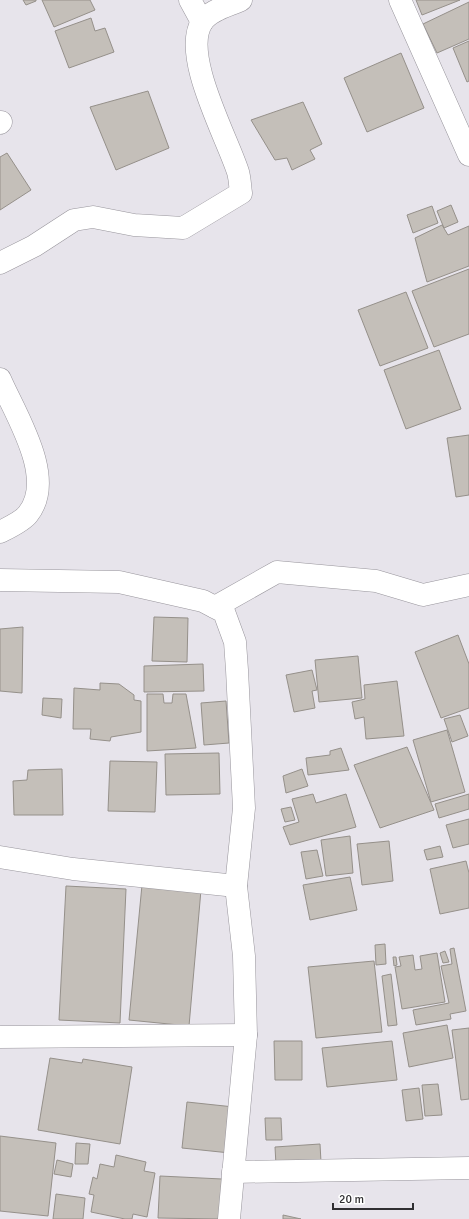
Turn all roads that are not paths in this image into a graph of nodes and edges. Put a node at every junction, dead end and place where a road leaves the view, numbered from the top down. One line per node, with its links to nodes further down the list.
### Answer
1 (190, 0): 4 (street)
2 (241, 0): 4 (street)
3 (400, 0): 5 (street)
4 (202, 22): 6 (street)
5 (469, 155)
6 (0, 263)
7 (0, 379): 8 (street)
8 (0, 532)
9 (0, 580): 11 (street)
10 (469, 585): 11 (street)
11 (215, 607): 13 (street)
12 (0, 857): 13 (street)
13 (236, 886): 14 (street)
14 (246, 1035): 15 (street); 17 (street)
15 (0, 1037)
16 (469, 1168): 17 (street)
17 (233, 1172): 18 (street)
18 (229, 1219)

